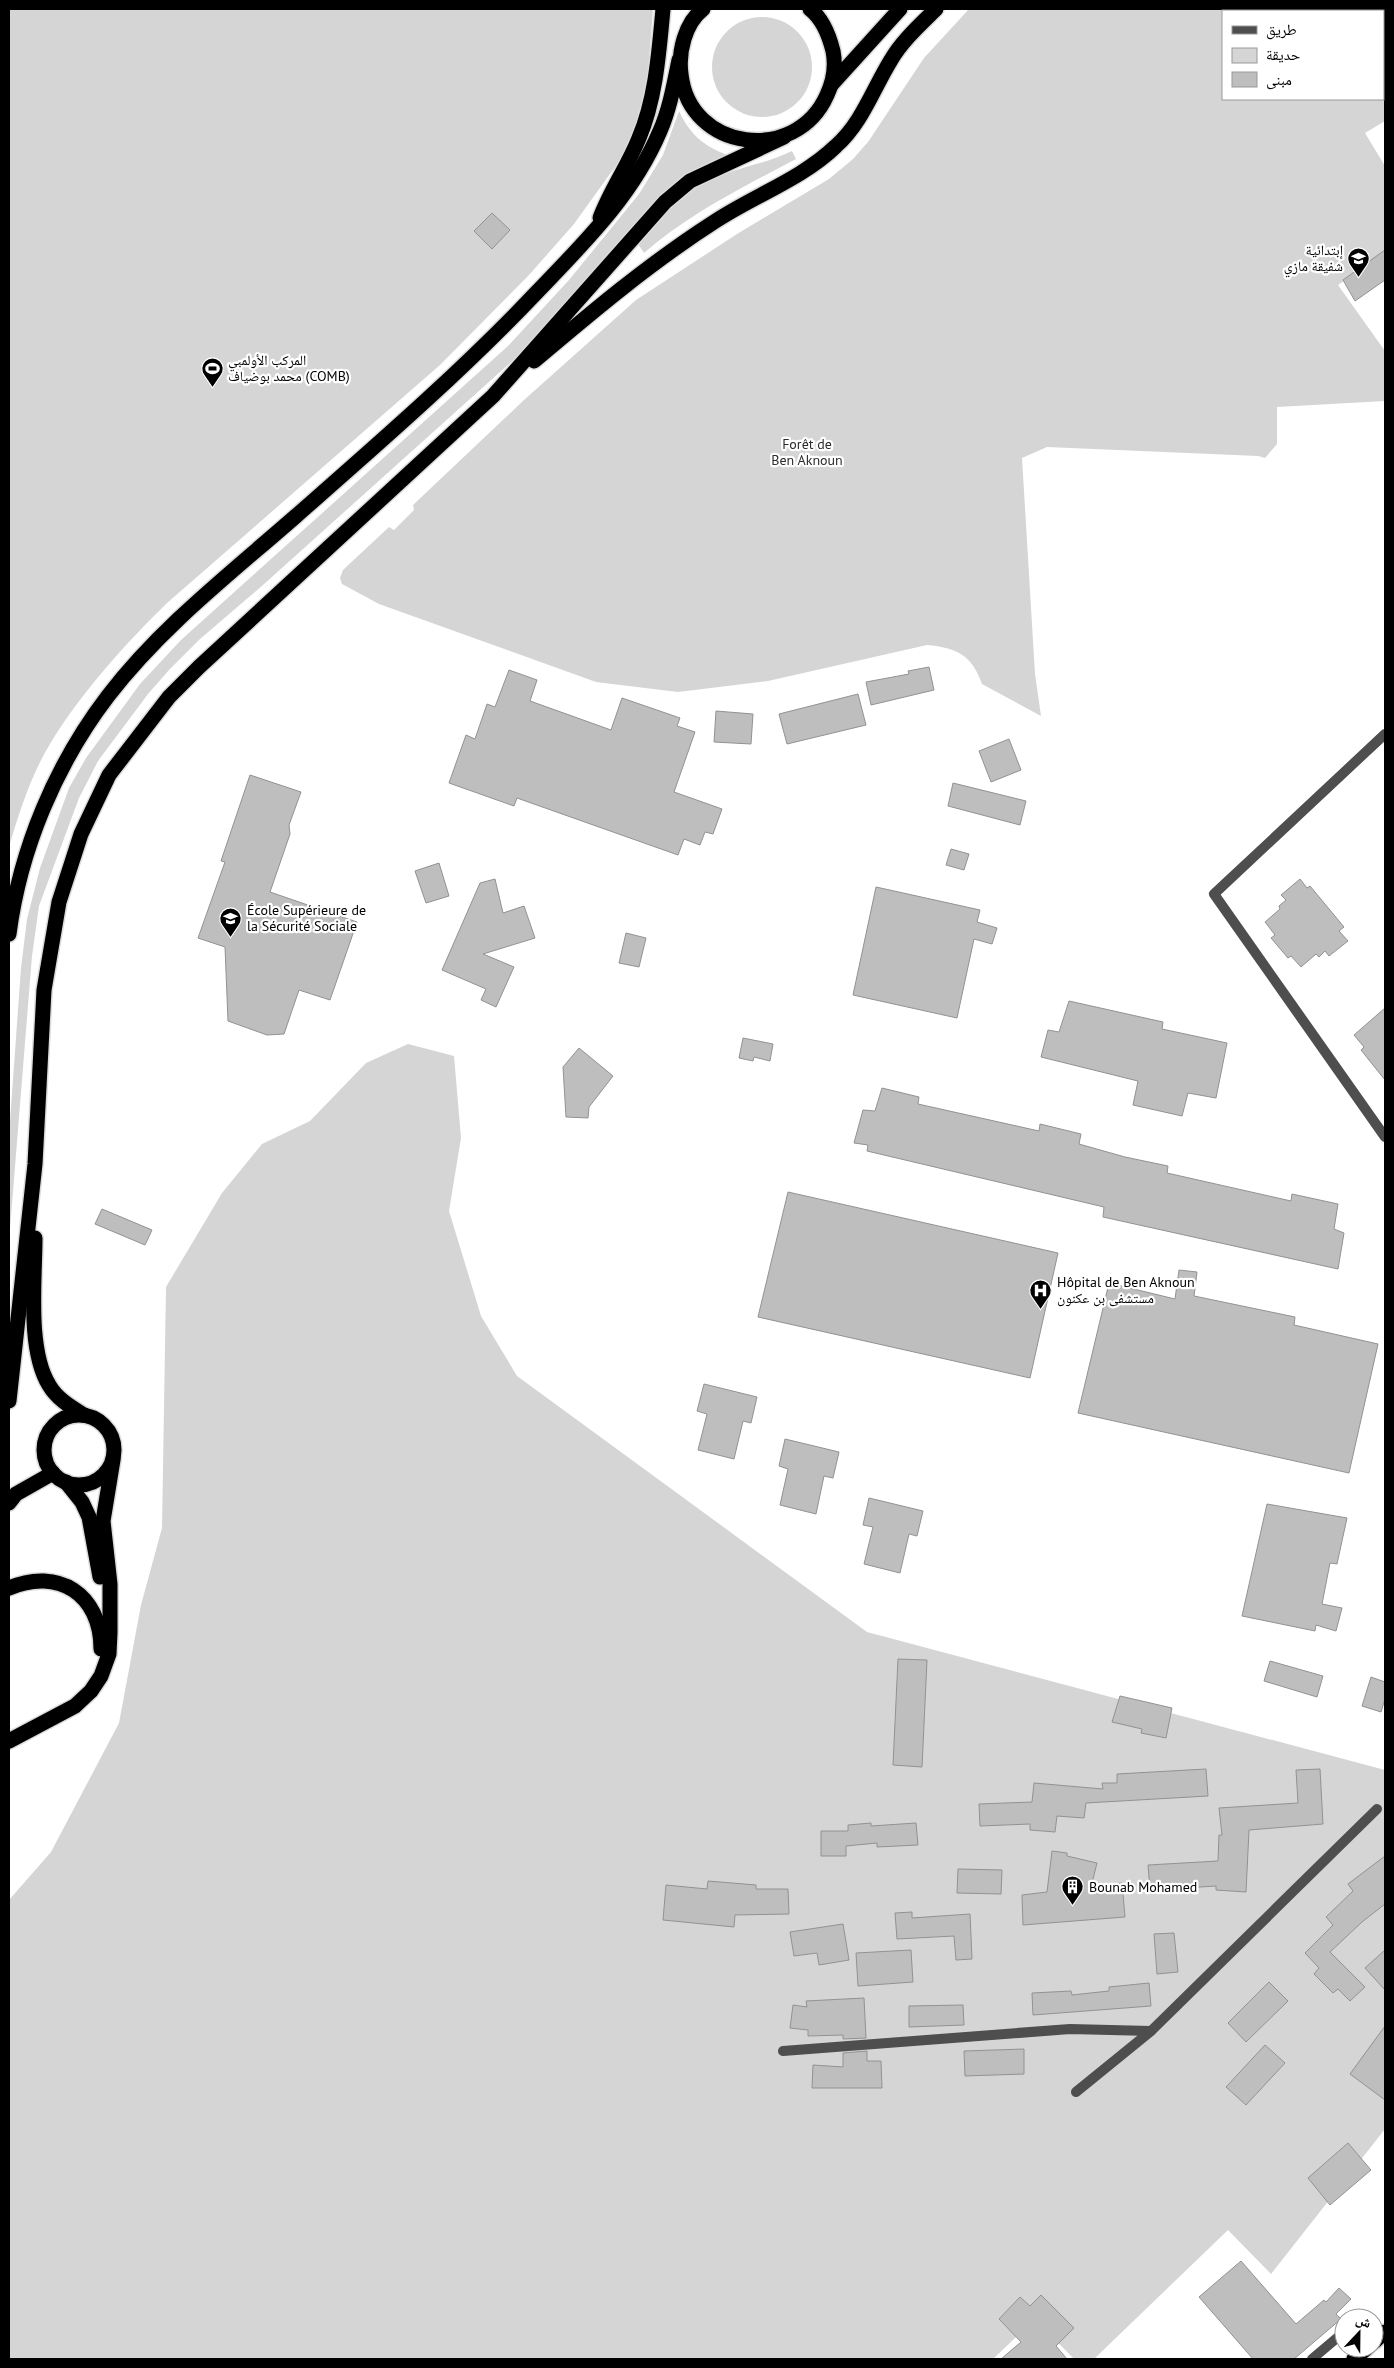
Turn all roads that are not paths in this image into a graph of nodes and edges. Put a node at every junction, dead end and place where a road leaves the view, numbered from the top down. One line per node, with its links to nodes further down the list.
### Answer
1 (663, 9): 9 (highway)
2 (704, 9): 6 (highway)
3 (810, 9): 7 (highway)
4 (900, 9): 7 (highway)
5 (936, 9): 10 (highway)
6 (679, 60): 8 (highway); 9 (highway)
7 (832, 84): 8 (highway)
8 (784, 137): 10 (highway)
9 (595, 230): 12 (highway)
10 (493, 396): 14 (highway)
11 (1385, 734): 13 (street)
12 (9, 934)
13 (1383, 1130)
14 (35, 1164): 15 (highway); 16 (highway)
15 (9, 1401)
16 (84, 1415): 17 (highway); 18 (highway)
17 (113, 1460): 18 (highway); 21 (highway)
18 (59, 1477): 19 (highway); 21 (highway)
19 (9, 1503)
20 (9, 1588): 22 (highway)
21 (109, 1601): 22 (highway)
22 (91, 1691): 23 (highway)
23 (9, 1741)
24 (1377, 1809): 25 (street)
25 (1151, 2031): 26 (street); 27 (street)
26 (783, 2051)
27 (1076, 2092)
28 (1334, 2340): 29 (street)
29 (1312, 2359)

